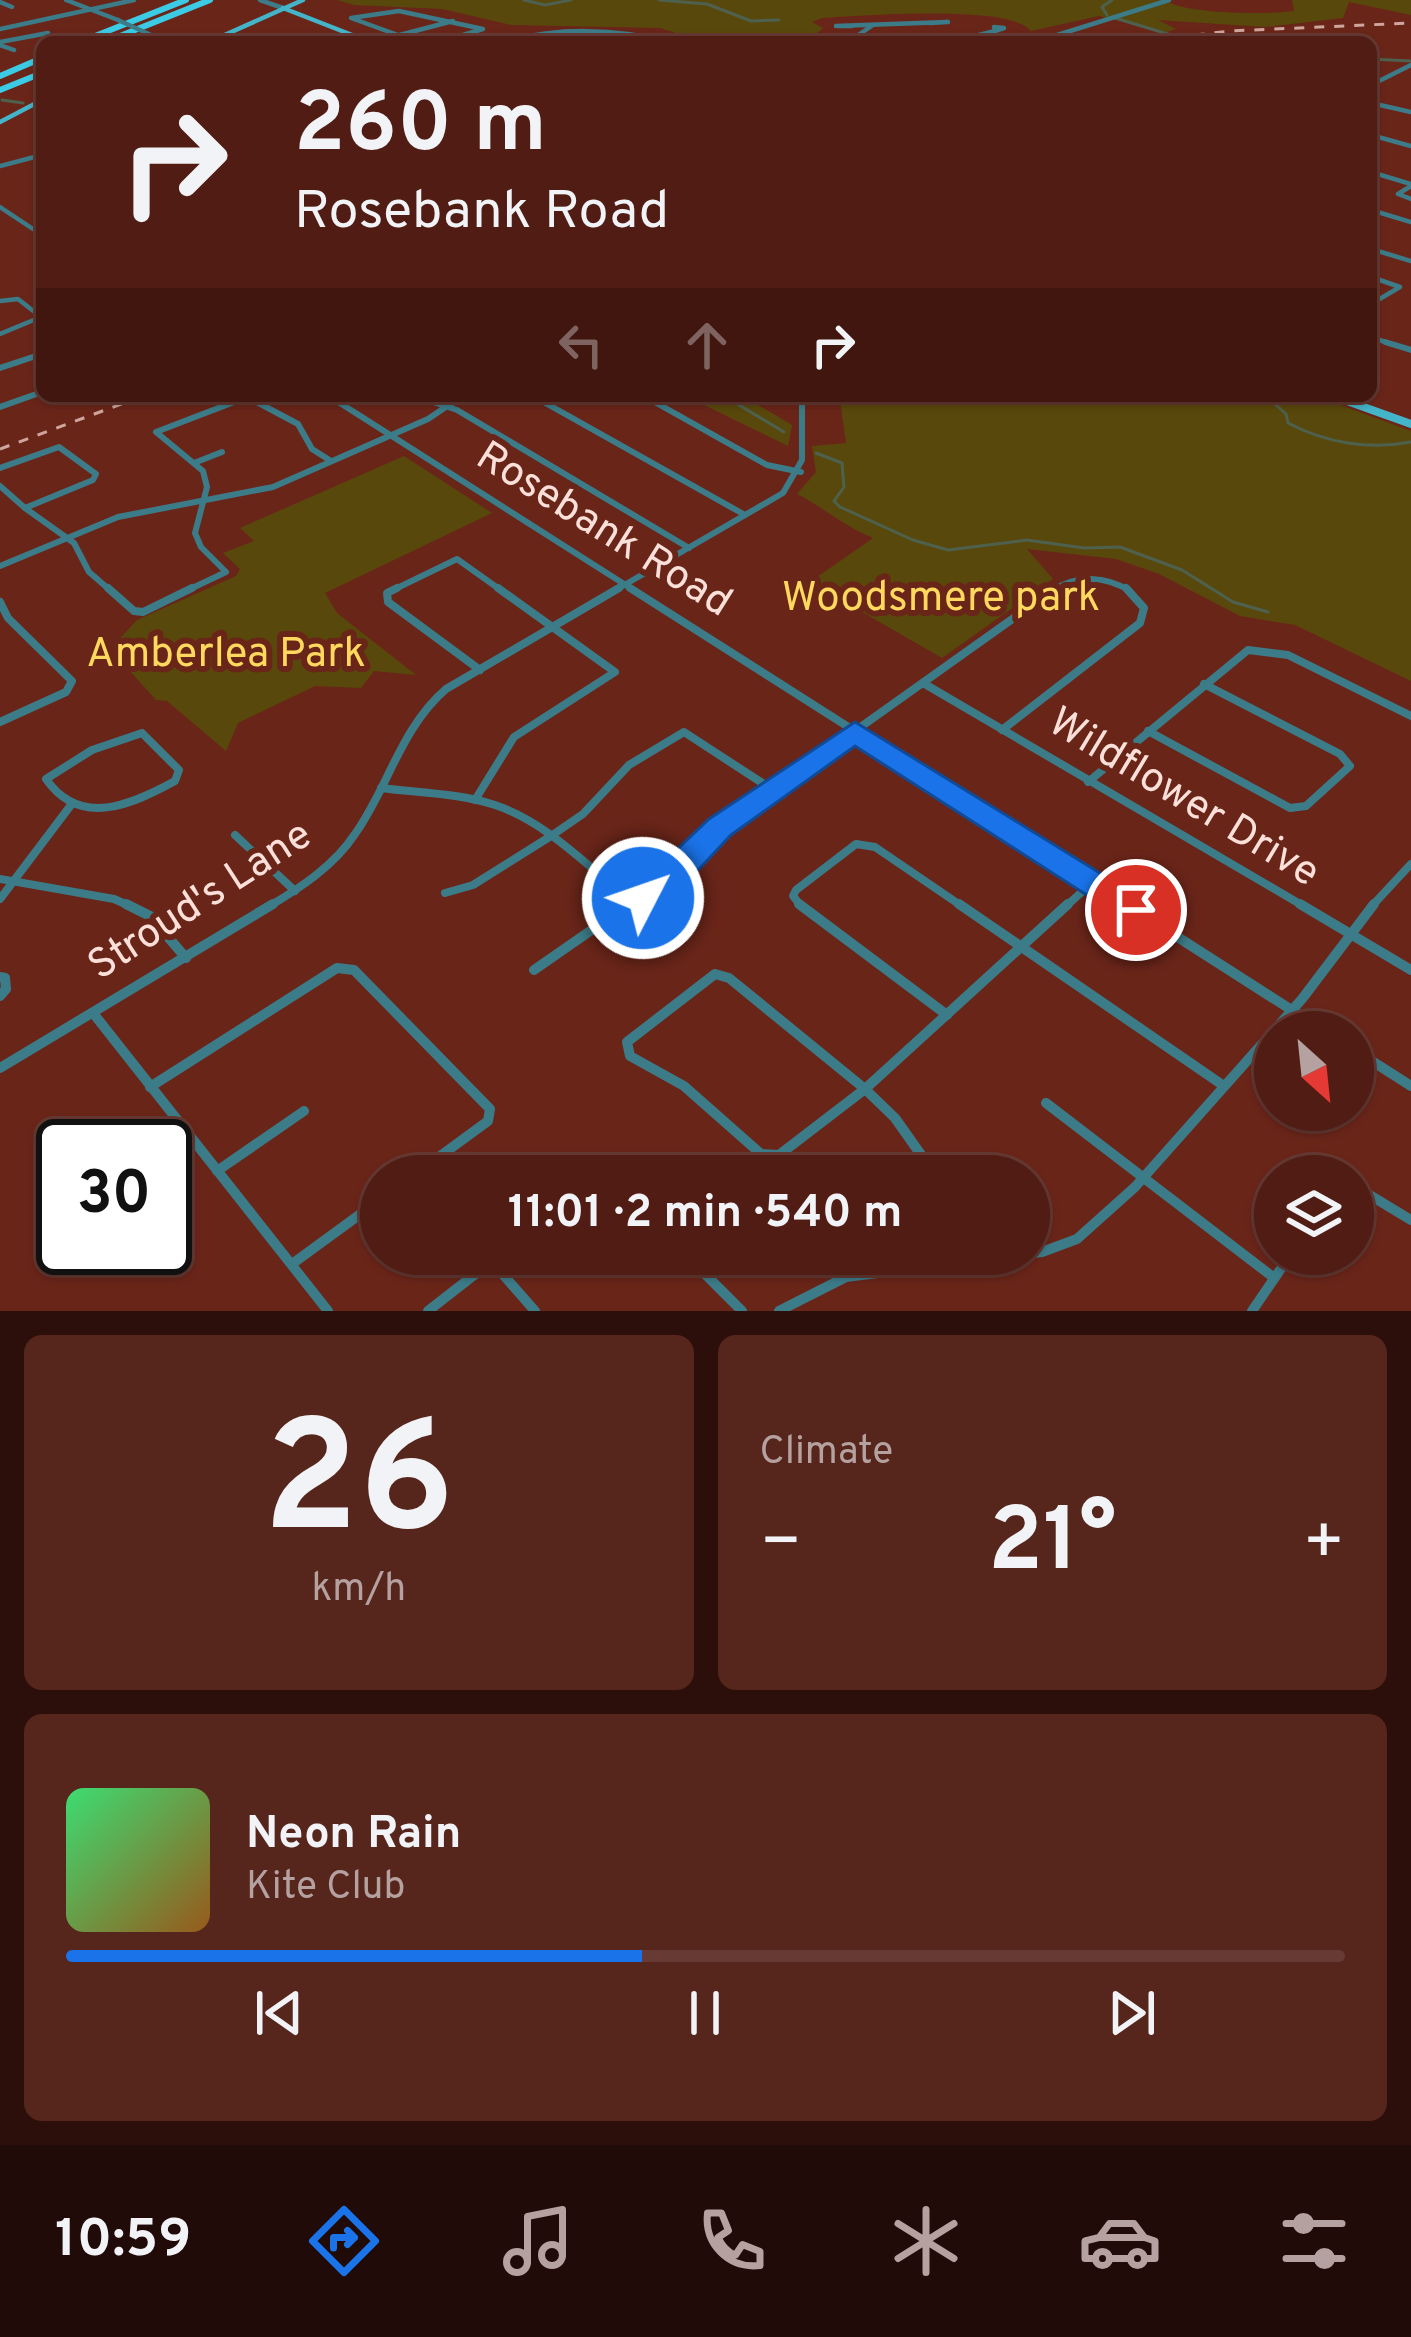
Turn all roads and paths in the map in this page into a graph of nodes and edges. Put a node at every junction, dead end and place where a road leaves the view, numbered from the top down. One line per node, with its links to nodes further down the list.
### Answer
1 (66, 0): 13 (street)
2 (132, 0): 13 (street)
3 (186, 0): 25 (highway)
4 (197, 0): 26 (highway)
5 (210, 0): 27 (highway)
6 (223, 0): 28 (highway)
7 (260, 0): 12 (street)
8 (300, 0): 12 (main road)
9 (1169, 0): 39 (street)
10 (0, 2): 11 (street)
11 (12, 7)
12 (285, 9): 14 (main road); 15 (main road)
13 (88, 10): 20 (street); 29 (street, bridge)
14 (302, 16): 15 (main road); 31 (main road)
15 (268, 18): 30 (main road)
16 (453, 21): 24 (street); 24 (street); 33 (street)
17 (872, 23): 18 (street); 19 (street); 37 (street)
18 (930, 23)
19 (852, 26)
20 (0, 28)
21 (995, 31): 38 (street)
22 (49, 32): 40 (street)
23 (594, 32): 34 (street); 35 (street); 36 (street)
24 (398, 35): 32 (street)
25 (95, 36)
26 (107, 36)
27 (125, 36)
28 (129, 36)
29 (152, 36)
30 (223, 36)
31 (356, 36)
32 (394, 36)
33 (460, 36)
34 (520, 36)
35 (592, 36)
36 (649, 36)
37 (856, 36)
38 (975, 36)
39 (1052, 36)
40 (0, 44): 41 (street)
41 (14, 50)
42 (1411, 65): 45 (street)
43 (36, 70): 46 (highway)
44 (36, 70): 46 (highway)
45 (1377, 82)
46 (0, 85)
47 (1411, 101): 50 (street)
48 (36, 103): 52 (main road)
49 (1377, 104): 50 (street)
50 (1396, 109): 51 (street)
51 (1411, 112)
52 (0, 122)
53 (1377, 137): 54 (street)
54 (1411, 146)
55 (36, 157): 56 (street)
56 (0, 166)
57 (1377, 174): 58 (street)
58 (1411, 185): 59 (street)
59 (1411, 199)
60 (0, 206): 63 (street)
61 (1377, 212): 62 (street)
62 (1411, 222)
63 (36, 231)
64 (1377, 251): 65 (street)
65 (1411, 261)
66 (1377, 279): 67 (street)
67 (1377, 300)
68 (0, 302): 69 (street)
69 (36, 313)
70 (36, 319): 71 (street)
71 (0, 334)
72 (1377, 339): 73 (street)
73 (1411, 350)
74 (36, 356): 75 (street)
75 (0, 368)
76 (36, 394): 87 (street)
77 (234, 402): 92 (street)
78 (256, 402): 91 (street)
79 (338, 402): 89 (street, Rosebank Road)
80 (435, 402): 86 (street)
81 (453, 402): 86 (street)
82 (544, 402): 98 (street)
83 (655, 402): 94 (street)
84 (802, 402): 94 (street)
85 (1350, 402): 88 (main road)
86 (447, 406): 89 (street); 100 (street)
87 (0, 407)
88 (1411, 424)
89 (390, 436): 91 (street); 102 (street, Rosebank Road)
90 (222, 452): 92 (street)
91 (331, 461): 96 (street)
92 (194, 463): 96 (street)
93 (0, 468): 97 (street)
94 (801, 472): 98 (street, Stroud's Lane)
95 (0, 486): 97 (street)
96 (202, 503): 99 (street); 99 (street)
97 (25, 508): 99 (street)
98 (745, 514): 100 (street, Stroud's Lane)
99 (67, 538): 101 (street)
100 (689, 548): 102 (street, Stroud's Lane)
101 (0, 566)
102 (629, 586): 105 (street, Stroud's Lane); 113 (street, Rosebank Road)
103 (0, 602): 104 (street)
104 (4, 620): 110 (street)
105 (556, 626): 106 (street, Stroud's Lane); 106 (street); 117 (street)
106 (480, 670): 115 (street, Stroud's Lane)
107 (922, 683): 111 (street, Wildflower Drive); 111 (street); 113 (street)
108 (1204, 684): 109 (street); 112 (street); 112 (street)
109 (1411, 716)
110 (0, 722)
111 (1002, 730): 114 (street, Wildflower Drive)
112 (1148, 731): 114 (street)
113 (855, 732): 116 (street); 124 (street, Rosebank Road)
114 (1088, 782): 129 (street, Wildflower Drive)
115 (381, 788): 117 (street); 125 (street, Stroud's Lane)
116 (773, 790): 120 (street); 128 (street)
117 (475, 800): 120 (street)
118 (71, 805): 118 (street); 123 (street)
119 (235, 836): 125 (street)
120 (551, 836): 126 (street); 128 (street)
121 (1411, 864): 129 (street)
122 (0, 879): 123 (street)
123 (14, 882): 127 (street); 131 (street)
124 (1092, 884): 130 (street); 136 (street, Rosebank Road)
125 (295, 891): 131 (street, Stroud's Lane)
126 (445, 893)
127 (0, 899)
128 (635, 904): 132 (street)
129 (1352, 937): 133 (street, Wildflower Drive); 136 (street)
130 (1022, 947): 138 (street); 138 (street); 141 (street)
131 (186, 958): 137 (street, Stroud's Lane)
132 (534, 970)
133 (1411, 970)
134 (0, 977): 135 (street)
135 (0, 996)
136 (1291, 1010): 141 (street)
137 (93, 1013): 140 (street, Stroud's Lane); 142 (street)
138 (946, 1015): 144 (street)
139 (1374, 1063): 143 (street)
140 (0, 1068)
141 (1224, 1086): 150 (street)
142 (150, 1087): 147 (street); 149 (street)
143 (1411, 1087)
144 (865, 1089): 144 (street); 148 (street)
145 (1046, 1103): 150 (street)
146 (304, 1111): 149 (street)
147 (441, 1155)
148 (921, 1155)
149 (217, 1171): 155 (street)
150 (1142, 1178): 154 (street); 160 (street)
151 (1374, 1194): 153 (street)
152 (360, 1214): 155 (street)
153 (1411, 1220)
154 (1050, 1249)
155 (292, 1264): 161 (street)
156 (474, 1275): 162 (street)
157 (509, 1275): 163 (street)
158 (706, 1275): 164 (street)
159 (858, 1275): 165 (street)
160 (1273, 1277): 166 (street)
161 (328, 1311)
162 (428, 1311)
163 (536, 1311)
164 (742, 1311)
165 (779, 1311)
166 (1252, 1311)

